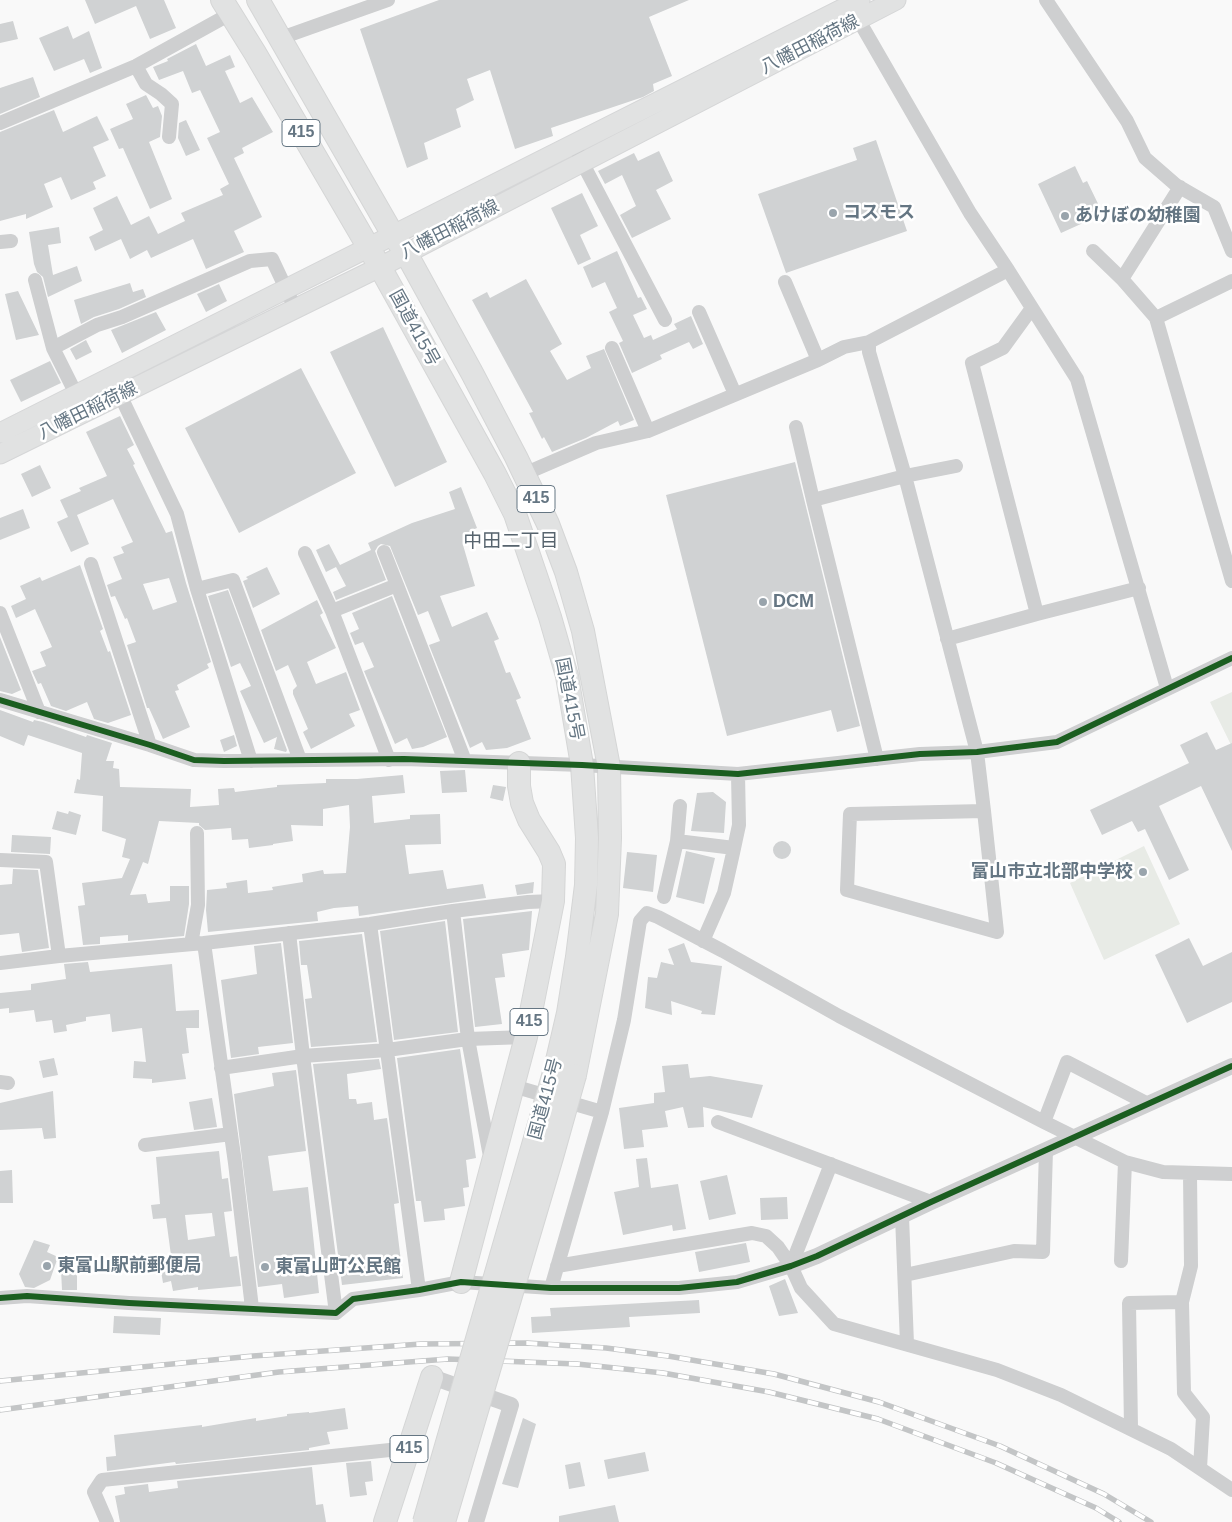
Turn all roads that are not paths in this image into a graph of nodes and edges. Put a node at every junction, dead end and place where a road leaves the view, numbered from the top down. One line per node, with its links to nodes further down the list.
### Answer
1 (258, 0): 7 (highway, 国道415号 / 415)
2 (388, 0): 7 (street)
3 (896, 0): 5 (main road, 八幡田稲荷線)
4 (1046, 0): 13 (street)
5 (854, 6): 11 (main road, 八幡田稲荷線); 12 (main road, 八幡田稲荷線); 19 (street)
6 (226, 7): 8 (street); 15 (highway, 国道415号 / 415)
7 (281, 38): 14 (highway, 国道415号 / 415)
8 (136, 66): 9 (street); 10 (street)
9 (0, 123)
10 (169, 137)
11 (574, 144): 12 (street); 14 (main road, 八幡田稲荷線)
12 (582, 162): 14 (main road, 八幡田稲荷線); 29 (street)
13 (1180, 187): 17 (street); 20 (street)
14 (399, 244): 15 (main road, 八幡田稲荷線); 18 (main road, 八幡田稲荷線); 43 (highway, 国道415号 / 415)
15 (367, 248): 18 (highway, 国道415号 / 415); 24 (main road, 八幡田稲荷線)
16 (1093, 251): 20 (street)
17 (1232, 251)
18 (380, 267): 25 (main road, 八幡田稲荷線); 69 (highway, 国道415号 / 415)
19 (1008, 270): 26 (street); 30 (street)
20 (1122, 279): 28 (street)
21 (35, 280): 31 (street)
22 (1232, 281): 28 (street)
23 (785, 282): 33 (street)
24 (286, 289): 25 (street); 31 (street); 34 (main road, 八幡田稲荷線)
25 (295, 308): 37 (main road, 八幡田稲荷線)
26 (1032, 308): 51 (street); 55 (street)
27 (698, 312): 36 (street)
28 (1156, 318): 49 (street)
29 (665, 320)
30 (869, 342): 33 (street); 44 (street)
31 (53, 348): 35 (street)
32 (612, 348): 39 (street)
33 (818, 360): 36 (street)
34 (111, 376): 35 (main road, 八幡田稲荷線); 37 (street)
35 (76, 394): 40 (main road, 八幡田稲荷線)
36 (735, 394): 39 (street)
37 (121, 395): 41 (main road, 八幡田稲荷線); 52 (street)
38 (796, 427): 45 (street)
39 (648, 431): 43 (street)
40 (0, 433)
41 (0, 454)
42 (956, 466): 44 (street)
43 (524, 474): 70 (highway, 国道415号 / 415)
44 (906, 476): 45 (street); 56 (street)
45 (813, 500): 63 (street)
46 (384, 552): 50 (street)
47 (305, 553): 53 (street)
48 (91, 564): 61 (street)
49 (1232, 581)
50 (397, 585): 53 (street); 67 (street)
51 (1139, 588): 55 (street); 58 (street)
52 (197, 589): 64 (street); 66 (street)
53 (332, 611): 65 (street)
54 (0, 613): 60 (street)
55 (1037, 614): 56 (street)
56 (947, 639): 62 (street)
57 (1232, 658): 58 (street)
58 (1167, 688): 62 (street)
59 (0, 700): 60 (street)
60 (39, 712): 61 (street)
61 (150, 745): 66 (street)
62 (976, 752): 63 (street); 73 (street)
63 (877, 759): 71 (street)
64 (300, 760): 65 (street); 66 (street)
65 (389, 760): 67 (street)
66 (251, 761)
67 (464, 761): 68 (street)
68 (519, 763): 69 (street); 79 (highway, 国道415号 / 415)
69 (582, 765): 70 (street); 93 (highway, 国道415号 / 415)
70 (609, 767): 71 (street); 93 (highway, 国道415号 / 415)
71 (738, 774): 76 (street)
72 (680, 806): 75 (street)
73 (984, 811): 73 (street)
74 (197, 833): 84 (street)
75 (677, 841): 76 (street); 78 (street)
76 (734, 848): 83 (street)
77 (0, 860): 85 (street)
78 (664, 897)
79 (554, 901): 80 (street); 87 (highway, 国道415号 / 415)
80 (453, 911): 81 (street); 88 (street)
81 (370, 924): 82 (street); 89 (street)
82 (289, 933): 84 (street); 90 (street)
83 (702, 941): 96 (street); 98 (street)
84 (197, 944): 85 (street); 92 (street)
85 (59, 956): 86 (street)
86 (0, 963)
87 (526, 1037): 88 (street); 94 (highway, 国道415号 / 415)
88 (468, 1039): 89 (street); 103 (street)
89 (387, 1050): 90 (street); 116 (street)
90 (303, 1056): 92 (street); 120 (street)
91 (1232, 1066): 95 (street)
92 (220, 1068): 99 (street)
93 (565, 1072): 129 (highway, 国道415号 / 415, bridge); 130 (highway, 国道415号 / 415, bridge)
94 (513, 1086): 96 (street); 103 (highway, 国道415号 / 415)
95 (1148, 1104): 98 (street); 100 (street)
96 (602, 1112): 111 (street)
97 (718, 1122): 105 (street)
98 (1044, 1122): 100 (street)
99 (231, 1134): 101 (street); 119 (street)
100 (1075, 1136): 102 (street); 104 (street)
101 (145, 1145)
102 (1046, 1150): 108 (street); 113 (street)
103 (494, 1156): 114 (highway, 国道415号 / 415)
104 (1125, 1162): 106 (street); 110 (street)
105 (830, 1164): 108 (street); 112 (street)
106 (1190, 1173): 107 (street); 118 (street)
107 (1232, 1174)
108 (932, 1202): 109 (street)
109 (902, 1216): 112 (street); 113 (street)
110 (1121, 1261)
111 (557, 1266): 112 (street); 115 (street)
112 (791, 1266): 115 (street); 121 (street)
113 (905, 1275): 121 (street)
114 (461, 1282): 115 (street); 116 (street)
115 (551, 1288)
116 (419, 1290): 120 (street)
117 (0, 1298): 119 (street)
118 (1182, 1302): 123 (street); 125 (street)
119 (252, 1308): 120 (street)
120 (336, 1312)
121 (907, 1344): 123 (street)
122 (432, 1377): 124 (highway, 415); 131 (street)
123 (1131, 1428): 125 (street)
124 (409, 1448): 127 (street); 128 (highway, 415)
125 (1200, 1468): 126 (street)
126 (1232, 1490)
127 (108, 1522)
128 (385, 1522)
129 (424, 1522)
130 (444, 1522)
131 (476, 1522)

